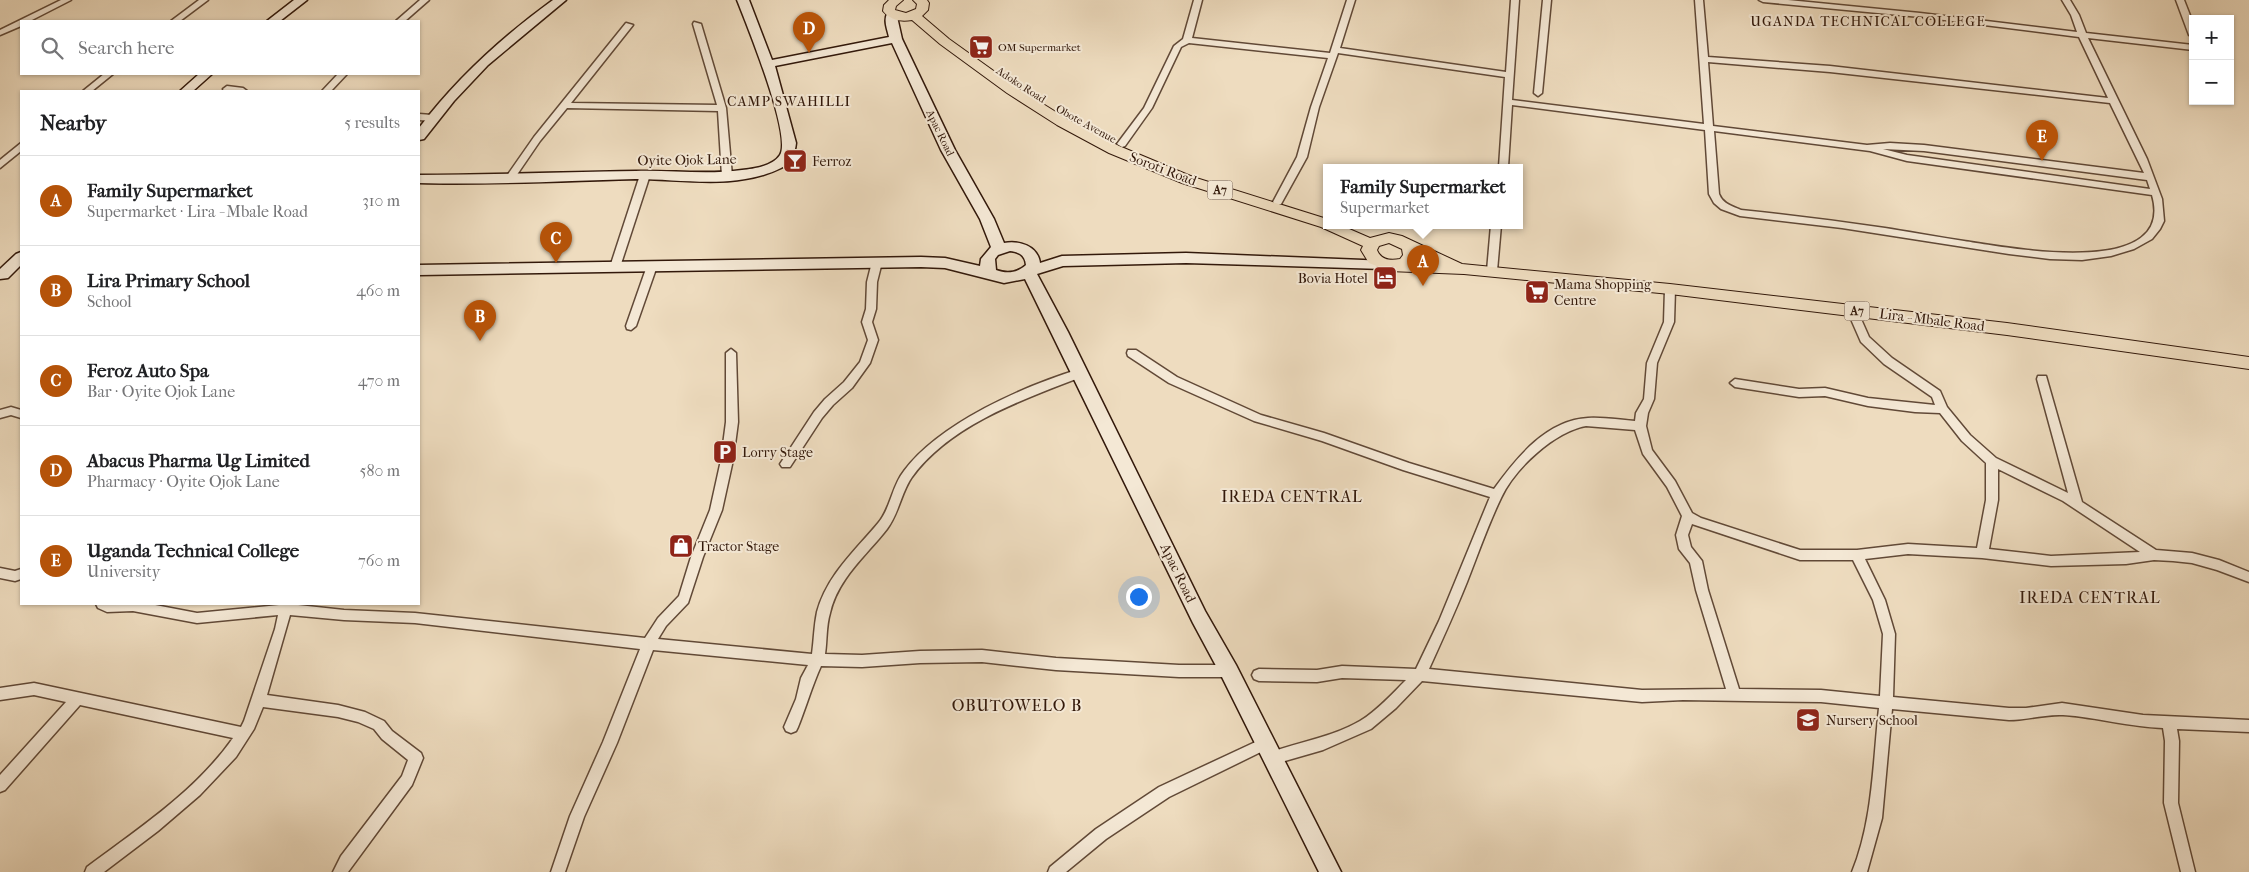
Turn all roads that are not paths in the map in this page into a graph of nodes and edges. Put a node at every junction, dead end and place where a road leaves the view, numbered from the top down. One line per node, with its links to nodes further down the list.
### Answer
1 (67, 0): 17 (street)
2 (204, 0): 18 (street)
3 (301, 0): 19 (street)
4 (425, 0): 20 (street)
5 (560, 0): 49 (street)
6 (743, 0): 32 (street, Oyite Ojok Lane)
7 (1198, 0): 28 (street)
8 (1351, 0): 30 (street)
9 (1515, 0): 33 (street)
10 (1547, 0): 42 (street)
11 (1699, 0): 31 (street)
12 (1763, 0): 26 (street)
13 (2066, 0): 26 (street)
14 (2180, 0): 23 (street)
15 (891, 5): 16 (main road, A7); 27 (main road, Apac Road)
16 (920, 5): 46 (main road, Adoko Road / A7)
17 (25, 20)
18 (176, 20)
19 (274, 20)
20 (401, 20)
21 (20, 22): 25 (street)
22 (697, 24): 47 (street)
23 (2189, 24)
24 (629, 25): 45 (street)
25 (0, 32)
26 (2082, 33): 29 (street); 43 (street)
27 (896, 39): 32 (street); 70 (main road, Apac Road)
28 (1186, 40): 30 (street); 53 (street)
29 (2189, 48)
30 (1334, 53): 33 (street); 63 (street)
31 (1704, 58): 43 (street); 50 (street)
32 (768, 64): 58 (street, Oyite Ojok Lane)
33 (1510, 74): 44 (street)
34 (108, 75): 38 (street)
35 (205, 75): 39 (street)
36 (342, 75): 41 (street)
37 (227, 89): 40 (street)
38 (88, 90)
39 (187, 90)
40 (235, 90)
41 (327, 90)
42 (1538, 93)
43 (2113, 101): 59 (street)
44 (1508, 102): 50 (street); 55 (street)
45 (564, 105): 47 (street); 61 (street)
46 (1046, 106): 53 (main road, Obote Avenue / A7)
47 (722, 108): 58 (street)
48 (420, 117): 49 (street)
49 (432, 118): 51 (street)
50 (1710, 129): 54 (street); 62 (street)
51 (420, 135)
52 (20, 147): 56 (street)
53 (1118, 147): 63 (main road, Soroti Road / A7); 65 (main road, Soroti Road / A7)
54 (1867, 148): 59 (street); 62 (street)
55 (1503, 164)
56 (0, 165)
57 (645, 175): 58 (street, Oyite Ojok Lane); 61 (street, Oyite Ojok Lane); 80 (street)
58 (727, 176)
59 (2149, 177): 62 (street)
60 (420, 179): 61 (street, Oyite Ojok Lane)
61 (509, 180)
62 (2156, 193)
63 (1278, 202): 64 (main road, Soroti Road / A7)
64 (1323, 217)
65 (1323, 224)
66 (1354, 229): 69 (main road, A7)
67 (1496, 229): 83 (street)
68 (1405, 243): 69 (main road, A7); 78 (main road); 81 (main road, A7)
69 (1374, 244): 75 (street); 77 (main road, A7)
70 (995, 251): 71 (street); 76 (street); 84 (street)
71 (1028, 251): 73 (street); 85 (street)
72 (20, 258): 86 (street)
73 (1062, 261): 75 (street); 85 (street)
74 (877, 262): 76 (street); 79 (street); 102 (street)
75 (1331, 262): 77 (street)
76 (945, 263): 84 (street)
77 (1383, 264): 78 (main road, A7)
78 (1400, 265): 81 (main road, A7)
79 (652, 266): 80 (street); 90 (street)
80 (614, 267): 82 (street)
81 (1464, 269): 83 (main road, Lira - Mbale Road / A7)
82 (420, 270)
83 (1492, 271): 88 (main road, Lira - Mbale Road / A7)
84 (991, 273): 85 (street)
85 (1027, 273): 94 (street, Apac Road)
86 (1, 275): 87 (main road)
87 (20, 275)
88 (1670, 288): 89 (main road, Lira - Mbale Road / A7); 100 (street)
89 (1852, 310): 93 (main road, Lira - Mbale Road / A7); 97 (street)
90 (631, 326)
91 (731, 353): 114 (street)
92 (1132, 353): 103 (street)
93 (2249, 363)
94 (1080, 373): 115 (street); 116 (street, Apac Road)
95 (2042, 379): 104 (street)
96 (1734, 384): 97 (street)
97 (1943, 409): 101 (street)
98 (0, 414): 99 (street)
99 (20, 414)
100 (1640, 426): 103 (street); 105 (street)
101 (1992, 461): 104 (street); 106 (street)
102 (786, 464)
103 (1497, 494): 117 (street)
104 (2077, 505): 108 (street)
105 (1688, 516): 107 (street); 120 (street)
106 (1982, 553): 107 (street); 108 (street)
107 (1857, 555): 123 (street)
108 (2154, 555): 111 (street)
109 (0, 573): 110 (street)
110 (20, 574)
111 (2249, 577)
112 (104, 605): 113 (street)
113 (284, 606): 114 (street); 122 (street)
114 (649, 643): 115 (street); 132 (street)
115 (817, 660): 116 (street); 126 (street)
116 (1229, 670): 128 (street, Apac Road)
117 (1420, 674): 118 (street); 120 (street); 128 (street)
118 (1259, 675)
119 (0, 694): 121 (street)
120 (1734, 694): 123 (street)
121 (76, 699): 127 (street); 129 (street)
122 (258, 700): 127 (street); 131 (street)
123 (1886, 701): 124 (street); 135 (street)
124 (2169, 723): 125 (street); 136 (street)
125 (2249, 726)
126 (790, 727)
127 (244, 734): 130 (street)
128 (1267, 751): 133 (street); 134 (street, Apac Road)
129 (0, 785)
130 (92, 872)
131 (340, 872)
132 (558, 872)
133 (1055, 872)
134 (1330, 872)
135 (1859, 872)
136 (2188, 872)

